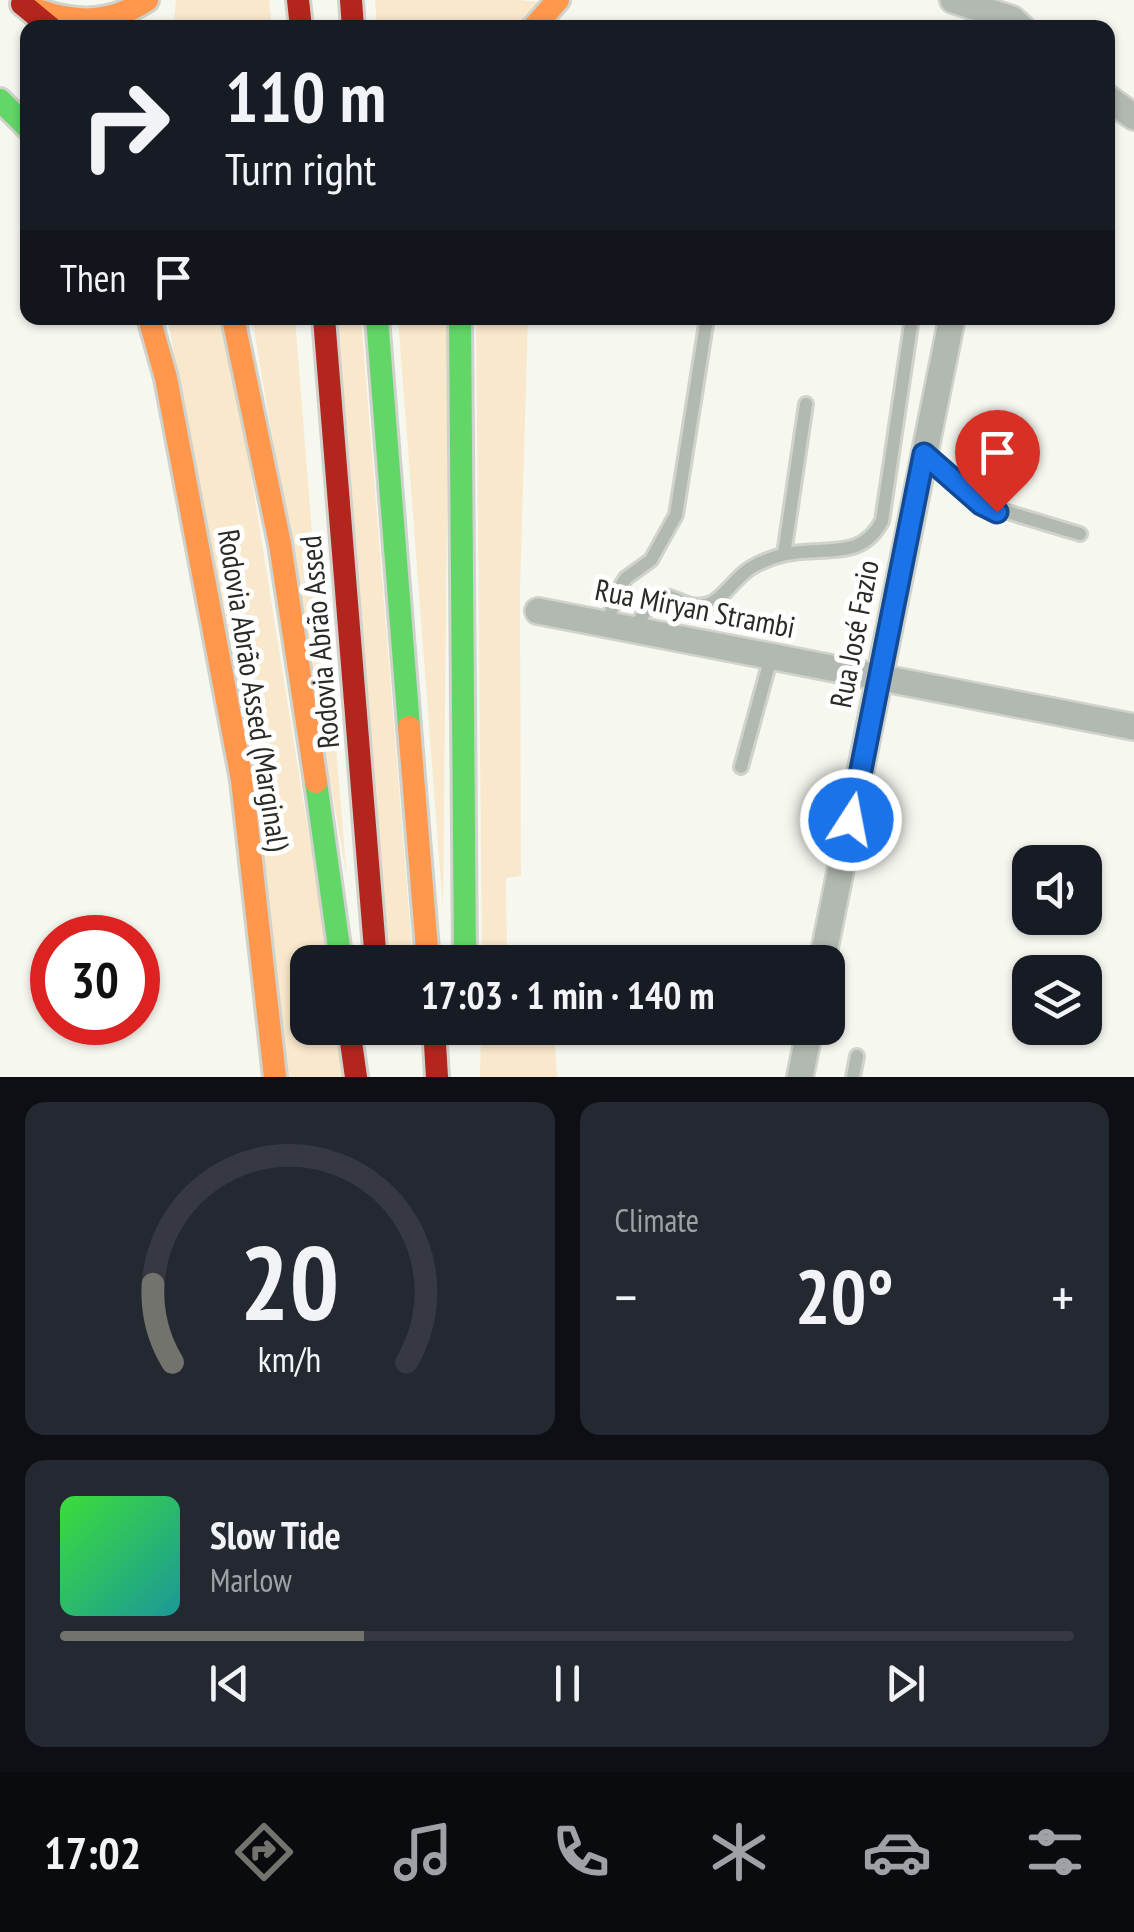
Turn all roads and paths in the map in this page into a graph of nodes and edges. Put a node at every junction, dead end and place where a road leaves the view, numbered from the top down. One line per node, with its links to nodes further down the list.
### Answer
1 (147, 0): 7 (main road)
2 (558, 0): 8 (main road)
3 (952, 0): 9 (street)
4 (20, 2): 5 (main road); 6 (main road)
5 (41, 20)
6 (70, 20)
7 (104, 20)
8 (540, 20)
9 (1002, 20)
10 (0, 100): 11 (main road)
11 (20, 120)
12 (151, 325): 40 (main road, Rodovia Abrão Assed (Marginal))
13 (234, 325): 31 (main road)
14 (325, 325): 32 (main road, Rodovia Abrão Assed)
15 (377, 325): 33 (main road)
16 (460, 325): 34 (main road)
17 (706, 325): 25 (lane)
18 (911, 325): 23 (lane)
19 (951, 325): 21 (street, Rua José Fazio)
20 (806, 404): 23 (lane)
21 (924, 454): 22 (lane); 28 (street, Rua José Fazio)
22 (1080, 534)
23 (784, 554): 26 (lane)
24 (538, 612): 25 (street, Rua Miryan Strambi)
25 (608, 625): 26 (street, Rua Miryan Strambi)
26 (634, 630): 27 (street, Rua Miryan Strambi)
27 (771, 657): 28 (street, Rua Miryan Strambi); 30 (lane)
28 (879, 678): 29 (street, Rua Miryan Strambi); 35 (street, Rua José Fazio)
29 (1134, 727)
30 (741, 767)
31 (339, 945)
32 (375, 945)
33 (427, 945)
34 (466, 945)
35 (825, 945)
36 (351, 1045): 41 (main road)
37 (435, 1045): 42 (main road)
38 (807, 1045): 43 (street)
39 (858, 1056): 44 (lane)
40 (275, 1077)
41 (356, 1077)
42 (438, 1077)
43 (800, 1077)
44 (853, 1077)

